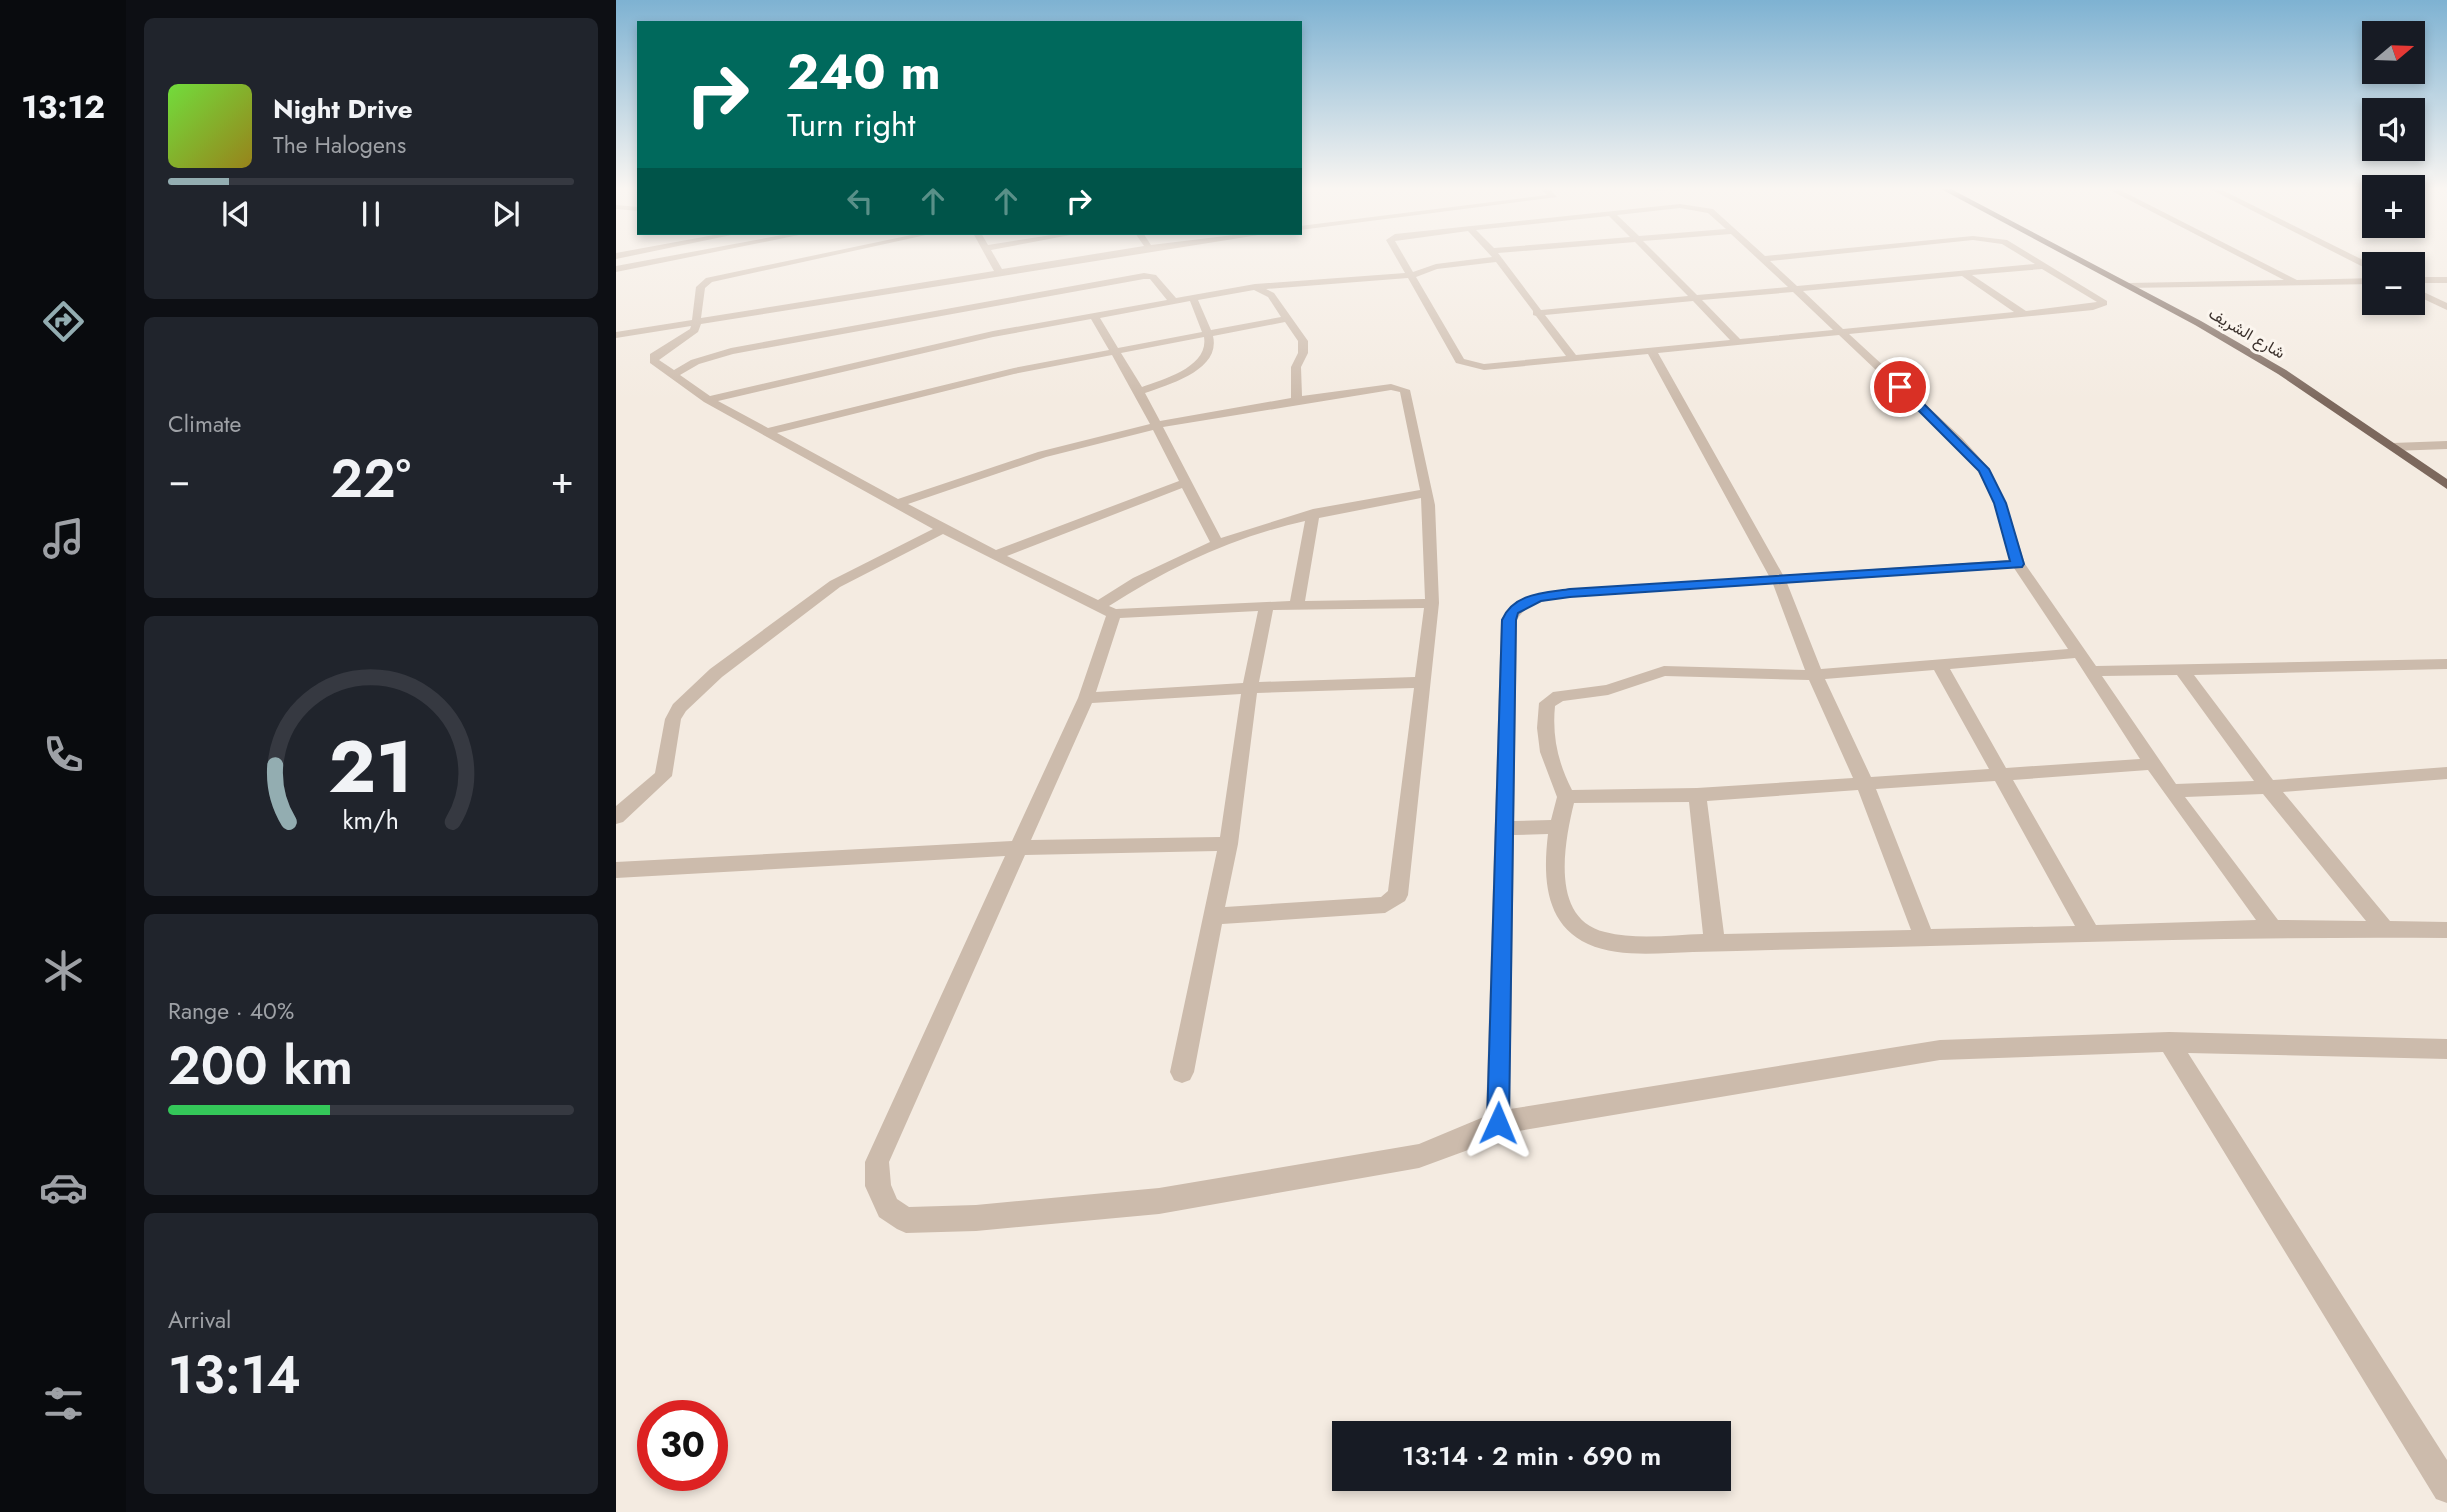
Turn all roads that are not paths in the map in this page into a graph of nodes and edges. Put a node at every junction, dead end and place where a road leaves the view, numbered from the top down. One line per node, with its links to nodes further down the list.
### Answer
1 (1764, 259): 24 (street)
2 (665, 260): 14 (street)
3 (789, 260): 35 (street)
4 (992, 260): 15 (street)
5 (1080, 260): 15 (street)
6 (1402, 260): 17 (street)
7 (1472, 260): 17 (street)
8 (1497, 260): 30 (street)
9 (1655, 260): 27 (street)
10 (2034, 260): 13 (street)
11 (2079, 260): 22 (main road, شارع الشريف)
12 (2251, 260): 21 (street)
13 (2045, 266): 16 (street); 31 (street)
14 (616, 269)
15 (1000, 273): 35 (street)
16 (1964, 274): 24 (street); 31 (street)
17 (1412, 275): 23 (street); 42 (street)
18 (2425, 280): 19 (street)
19 (2447, 280)
20 (2362, 281): 21 (street)
21 (2297, 283): 22 (street)
22 (2129, 286): 50 (main road, شارع الشريف)
23 (1255, 287): 26 (street); 33 (street)
24 (1799, 290): 27 (street); 36 (street)
25 (2425, 296): 29 (street)
26 (1193, 298): 28 (street); 37 (street)
27 (1692, 299): 30 (street); 39 (street)
28 (1173, 301): 32 (street); 34 (street)
29 (2447, 307)
30 (1536, 313): 42 (street)
31 (2024, 314): 36 (street)
32 (1094, 316): 34 (street); 41 (street)
33 (1289, 318): 37 (street); 46 (street)
34 (988, 319): 43 (street); 45 (street)
35 (698, 322): 38 (street); 43 (street)
36 (1842, 332): 39 (street); 59 (street)
37 (1206, 333): 41 (street); 44 (street)
38 (616, 335)
39 (1738, 342): 40 (street)
40 (1651, 350): 42 (street); 60 (street)
41 (1116, 351): 44 (street); 48 (street)
42 (1573, 358)
43 (673, 375): 45 (street)
44 (1139, 392): 47 (street)
45 (708, 400): 48 (street)
46 (1297, 400): 47 (street); 53 (street)
47 (1155, 425): 51 (street); 54 (street)
48 (767, 432): 54 (street)
49 (2447, 445): 50 (street)
50 (2393, 447): 52 (main road, شارع الشريف)
51 (1185, 483): 57 (street); 58 (street)
52 (2447, 485)
53 (1426, 493): 55 (street); 61 (street)
54 (897, 504): 56 (street)
55 (1313, 513): 57 (street); 62 (street)
56 (943, 529): 58 (street); 83 (street)
57 (1216, 541): 63 (street)
58 (996, 555): 63 (street)
59 (2018, 564): 60 (street); 66 (street)
60 (1778, 579): 71 (street); 85 (street)
61 (1432, 603): 62 (street); 72 (street)
62 (1297, 605): 64 (street)
63 (1099, 606): 65 (street)
64 (1266, 606): 65 (street); 73 (street)
65 (1114, 614): 74 (street)
66 (2079, 653): 68 (street); 70 (street)
67 (2447, 663): 69 (street)
68 (1938, 664): 71 (street); 77 (street)
69 (2182, 670): 70 (street); 79 (street)
70 (2092, 671): 75 (street)
71 (1815, 675): 78 (street); 82 (street)
72 (1423, 682): 73 (street); 89 (street)
73 (1250, 688): 74 (street); 86 (street)
74 (1086, 698): 87 (street)
75 (2152, 764): 77 (street); 80 (street)
76 (2447, 773): 79 (street)
77 (2000, 776): 78 (street); 93 (street)
78 (1864, 782): 81 (street); 94 (street)
79 (2268, 787): 80 (street); 92 (street)
80 (2171, 790): 90 (street)
81 (1697, 795): 82 (street); 95 (street)
82 (1566, 797): 84 (street)
83 (616, 817)
84 (1558, 827): 85 (street); 95 (street)
85 (1504, 828): 99 (street)
86 (1228, 844): 87 (street); 89 (street)
87 (1019, 848): 88 (street); 99 (street)
88 (616, 870)
89 (1213, 916): 98 (street)
90 (2273, 928): 92 (street); 93 (street)
91 (2447, 930): 92 (street)
92 (2386, 931)
93 (2090, 934): 94 (street)
94 (1925, 939): 95 (street)
95 (1715, 944)
96 (2169, 1042): 97 (street); 99 (street); 100 (street)
97 (2447, 1049)
98 (1182, 1072)
99 (1498, 1123)
100 (2447, 1488)

